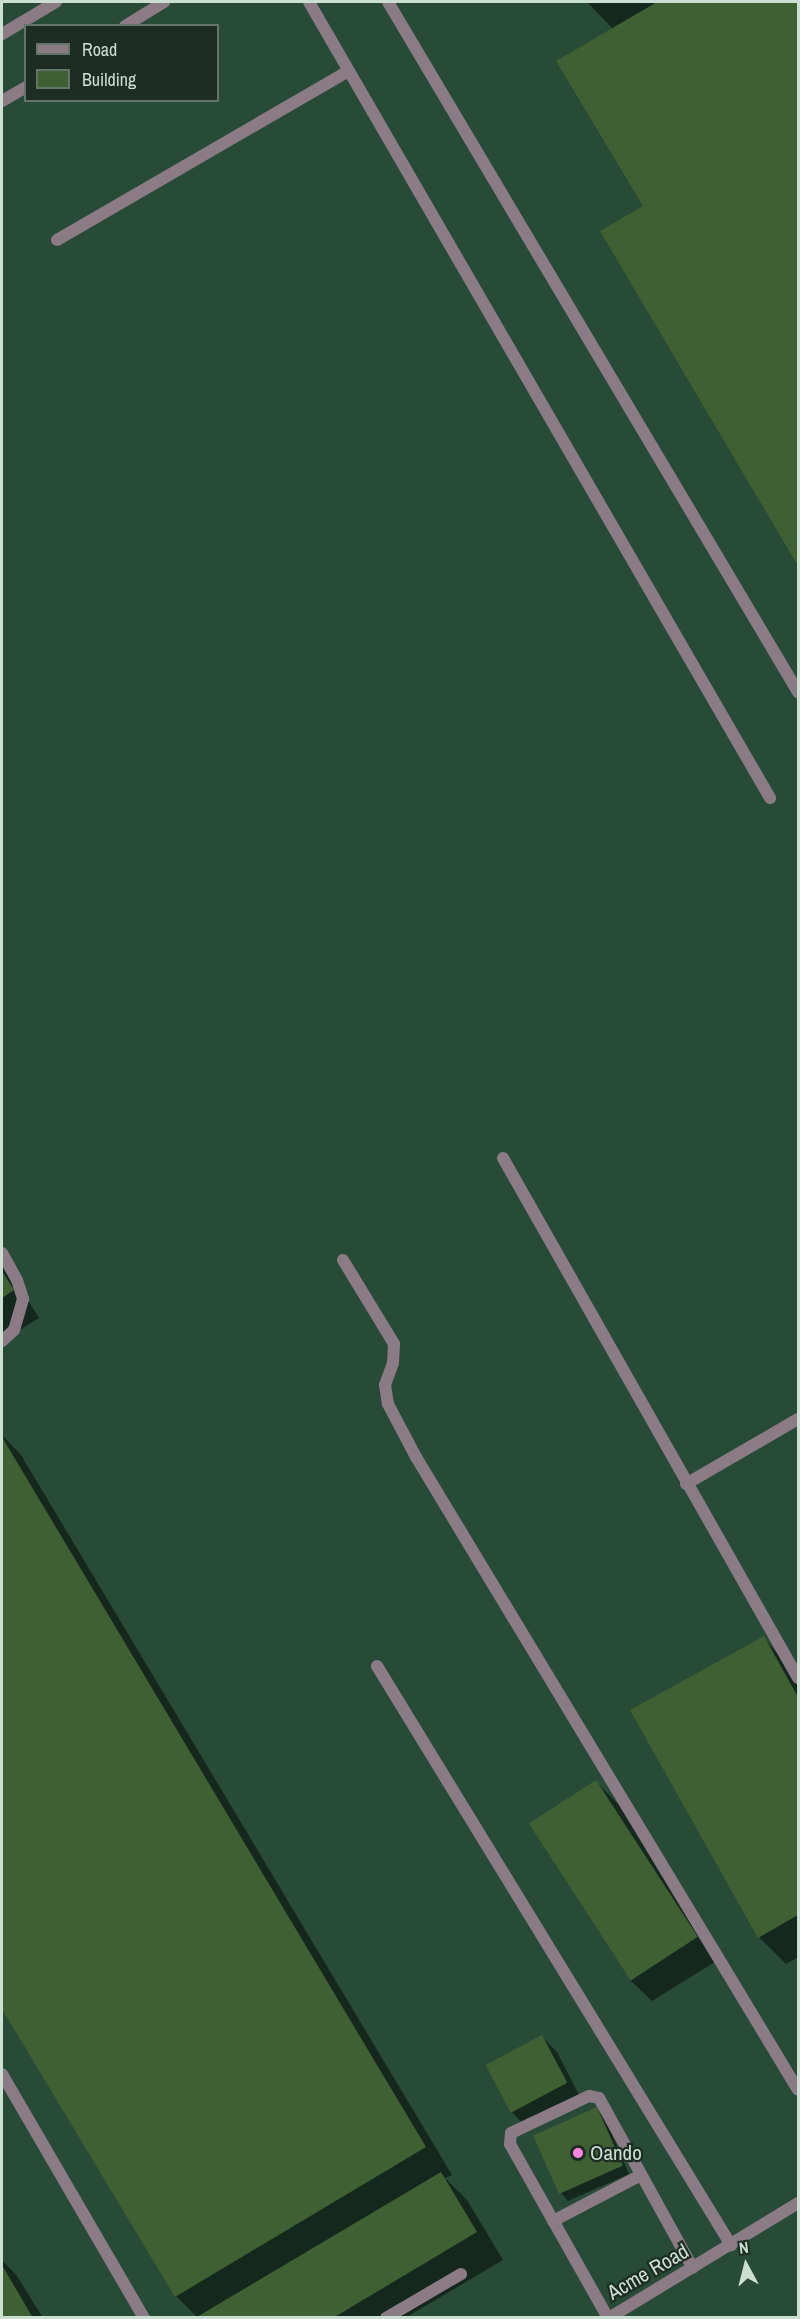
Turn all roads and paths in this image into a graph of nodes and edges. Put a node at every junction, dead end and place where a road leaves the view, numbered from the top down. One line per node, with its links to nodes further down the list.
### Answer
1 (56, 2): 6 (street)
2 (164, 2): 5 (street)
3 (309, 2): 7 (street)
4 (388, 2): 11 (street)
5 (128, 24)
6 (2, 34)
7 (347, 72): 10 (street); 12 (street)
8 (24, 88): 9 (street)
9 (2, 101)
10 (57, 240)
11 (798, 693)
12 (770, 798)
13 (503, 1158): 18 (street)
14 (2, 1253): 16 (street)
15 (343, 1260): 22 (street)
16 (2, 1341)
17 (798, 1419): 18 (street)
18 (686, 1485): 20 (street)
19 (377, 1666): 26 (street)
20 (798, 1678)
21 (2, 2074): 29 (street)
22 (798, 2090)
23 (641, 2175): 25 (street); 25 (street); 27 (street)
24 (798, 2203): 26 (street, Acme Road)
25 (553, 2221): 31 (street)
26 (731, 2246): 27 (street, Acme Road)
27 (693, 2268): 31 (street, Acme Road)
28 (461, 2274): 30 (street)
29 (144, 2318)
30 (386, 2318)
31 (608, 2318)

